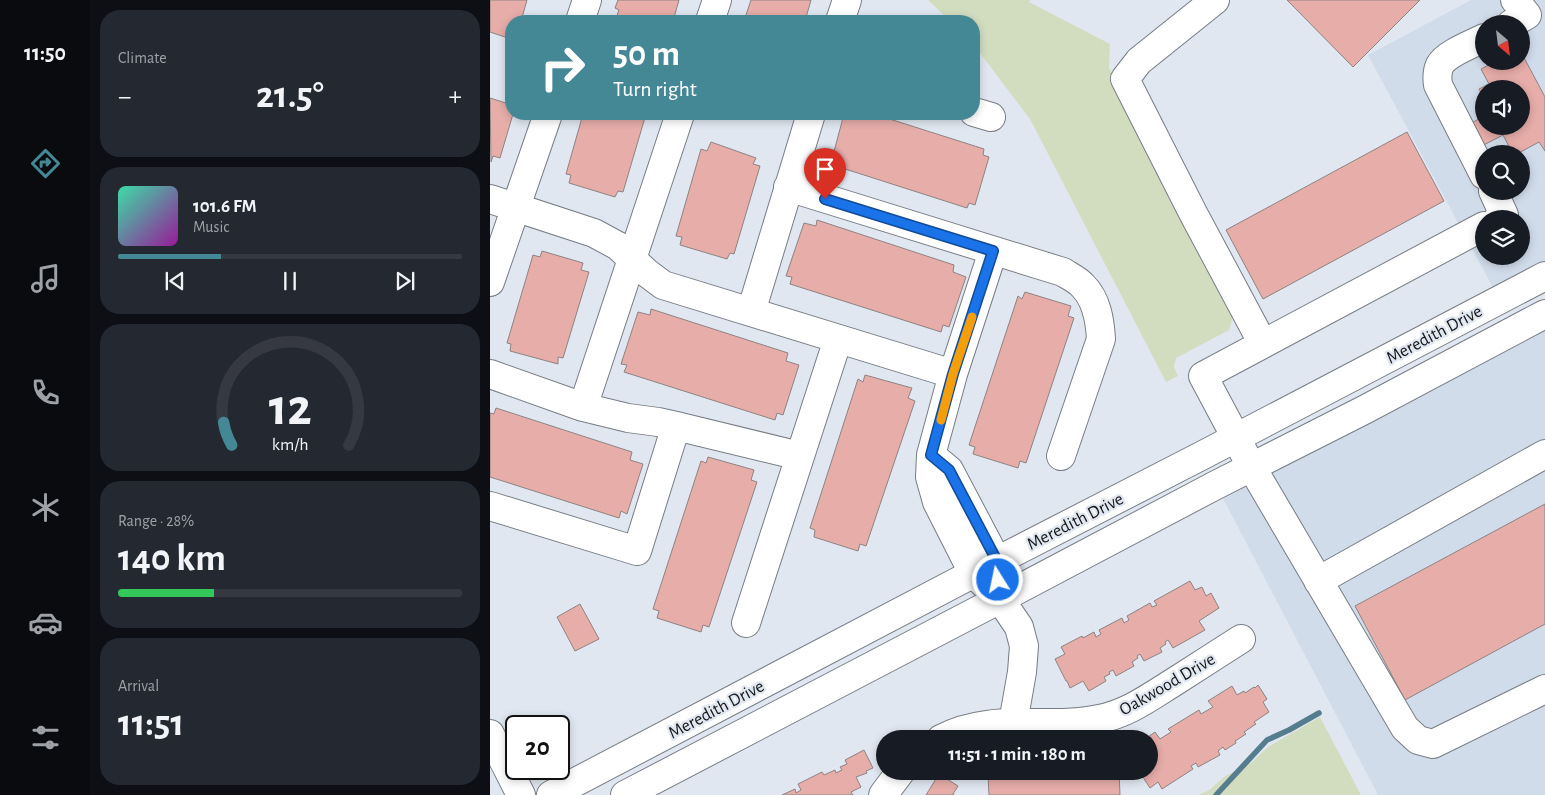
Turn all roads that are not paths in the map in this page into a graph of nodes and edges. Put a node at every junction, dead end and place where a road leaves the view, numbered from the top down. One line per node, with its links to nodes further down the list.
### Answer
1 (587, 0): 6 (main road)
2 (717, 0): 7 (main road)
3 (847, 0): 8 (main road)
4 (1215, 0): 26 (main road)
5 (1515, 0): 9 (main road)
6 (582, 15)
7 (712, 15)
8 (842, 15)
9 (1527, 15)
10 (1475, 43): 14 (main road)
11 (546, 120): 17 (main road)
12 (678, 120): 20 (main road)
13 (809, 120): 15 (main road)
14 (1475, 157)
15 (788, 188): 19 (main road); 23 (main road)
16 (490, 199): 17 (main road)
17 (517, 207): 20 (main road); 22 (main road)
18 (1475, 231): 26 (main road)
19 (993, 251): 28 (main road); 35 (main road)
20 (633, 260): 23 (main road); 29 (main road)
21 (1545, 276): 31 (main road, Meredith Drive)
22 (490, 282)
23 (751, 312): 25 (main road)
24 (1545, 314): 36 (main road, Meredith Drive)
25 (838, 339): 28 (main road); 34 (main road)
26 (1263, 344): 31 (main road)
27 (490, 374): 29 (main road)
28 (953, 374): 33 (main road)
29 (583, 406): 30 (main road)
30 (676, 426): 34 (main road); 37 (main road)
31 (1235, 438): 36 (main road); 38 (main road, Meredith Drive)
32 (1545, 454): 40 (main road)
33 (931, 455): 38 (main road); 39 (main road)
34 (800, 456): 42 (main road)
35 (1061, 456)
36 (1250, 466): 40 (main road); 41 (main road, Meredith Drive)
37 (490, 506)
38 (997, 561): 39 (main road, Meredith Drive); 41 (main road)
39 (973, 573): 41 (main road); 50 (main road, Meredith Drive)
40 (1318, 581): 44 (main road)
41 (1000, 599): 45 (main road); 51 (main road, Meredith Drive)
42 (746, 623)
43 (1241, 639): 45 (main road, Oakwood Drive)
44 (1545, 689)
45 (1012, 723): 46 (main road, Oakwood Drive)
46 (964, 730)
47 (490, 734): 49 (main road)
48 (894, 780): 52 (main road)
49 (521, 795)
50 (551, 795)
51 (625, 795)
52 (883, 795)

